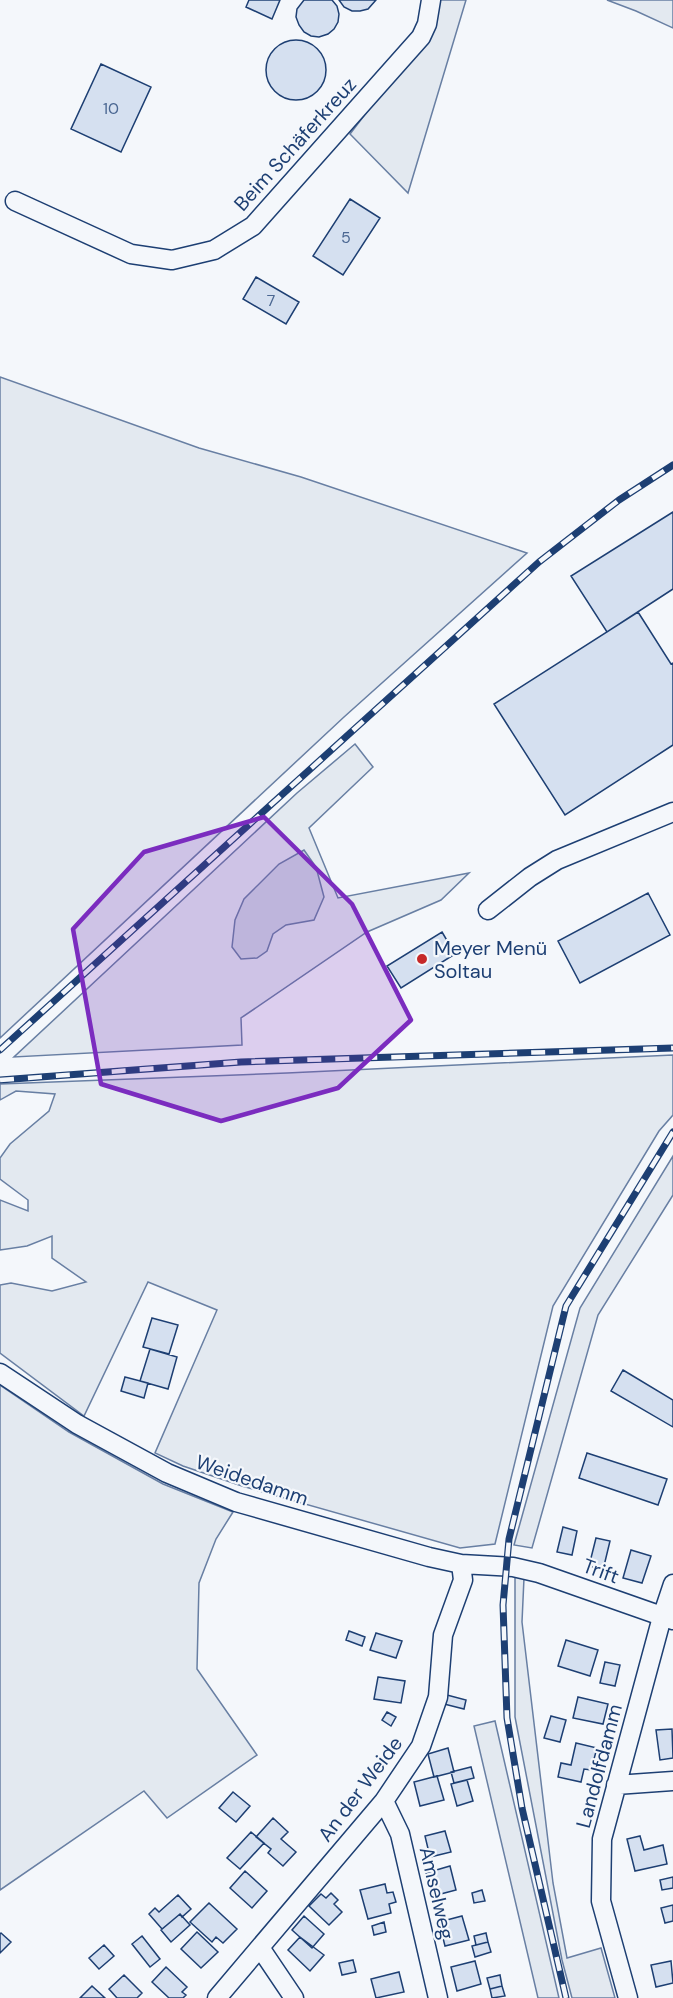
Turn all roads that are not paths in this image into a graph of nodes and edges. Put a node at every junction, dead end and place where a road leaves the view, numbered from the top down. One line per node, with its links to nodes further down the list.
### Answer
1 (431, 0): 2 (street, Beim Schäferkreuz)
2 (15, 201)
3 (673, 812): 4 (street)
4 (488, 910)
5 (0, 1373): 6 (street, Weidedamm)
6 (461, 1564): 7 (street, Weidedamm); 12 (street, An der Weide)
7 (513, 1567): 9 (street, Trift)
8 (673, 1584): 9 (street, Landolfdamm)
9 (668, 1618): 11 (street, Landolfdamm)
10 (673, 1780): 11 (street)
11 (616, 1785): 17 (street, Landolfdamm)
12 (384, 1801): 13 (street, An der Weide); 16 (street, Amselweg)
13 (261, 1949): 14 (street, An der Weide); 15 (street)
14 (218, 1998)
15 (294, 1998)
16 (438, 1998)
17 (628, 1998)

